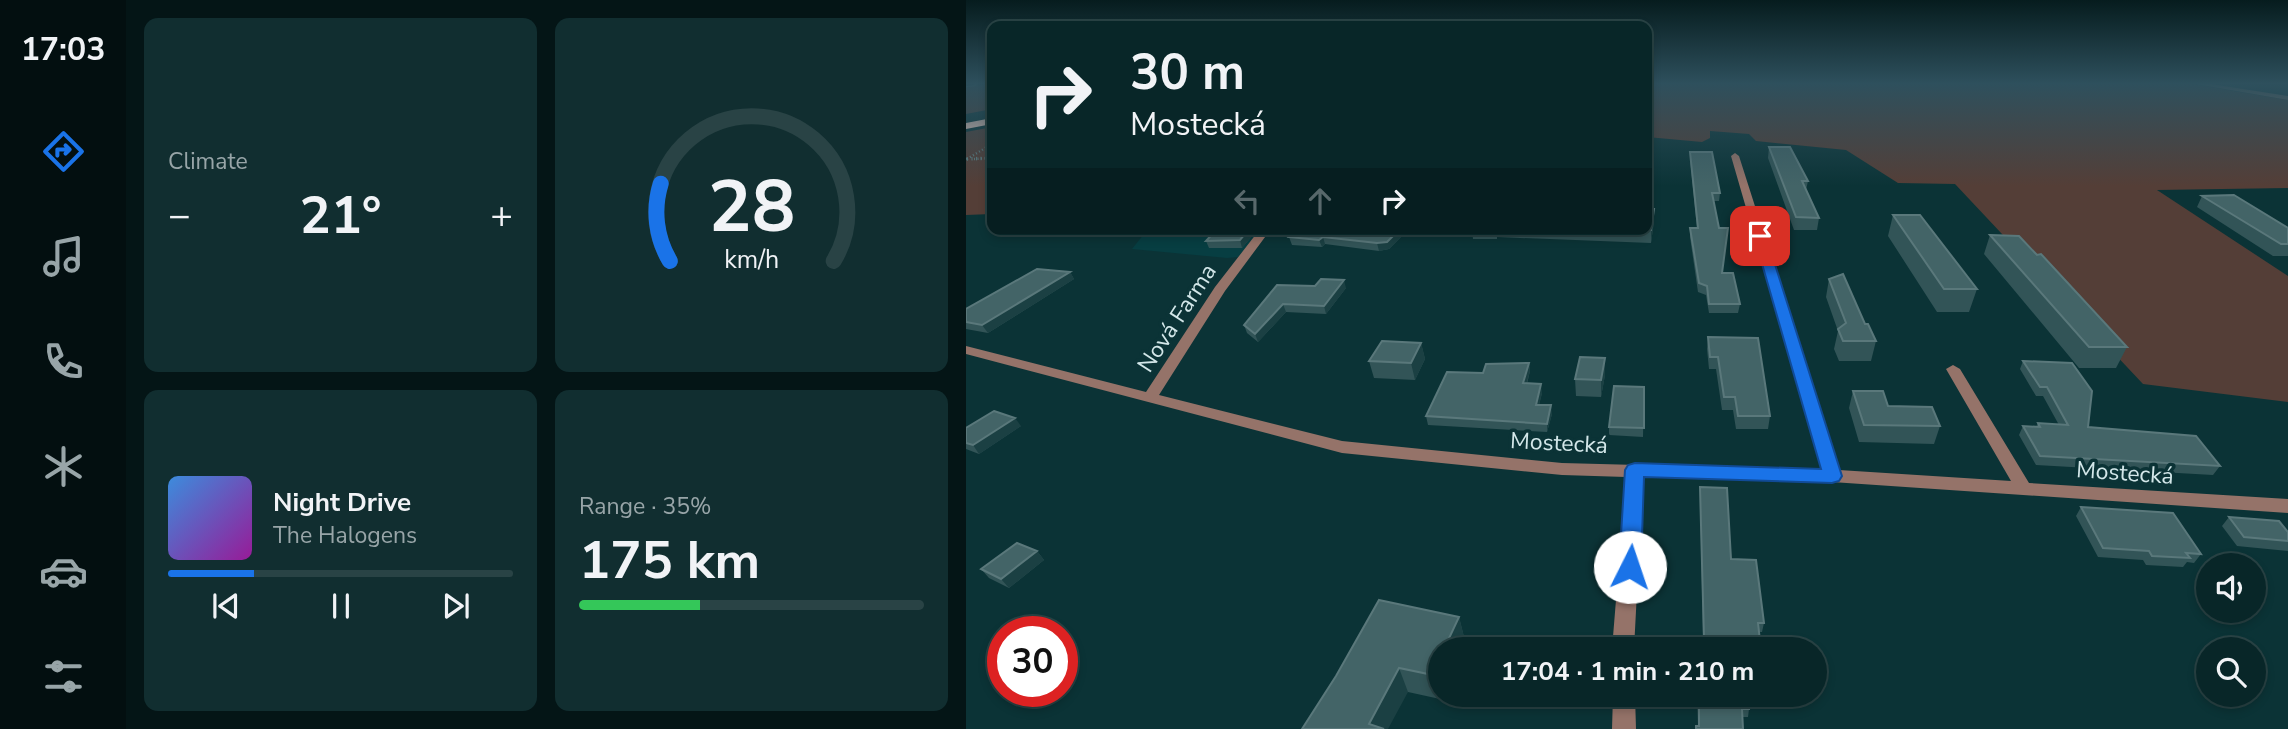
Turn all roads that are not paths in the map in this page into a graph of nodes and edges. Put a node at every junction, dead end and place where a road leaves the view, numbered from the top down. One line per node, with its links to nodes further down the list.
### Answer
1 (987, 122): 2 (highway)
2 (966, 126)
3 (1735, 156): 9 (street)
4 (1261, 235): 7 (street, Nová Farma)
5 (966, 349): 7 (street, Mostecká)
6 (1953, 369): 10 (street)
7 (1150, 397): 8 (street, Mostecká)
8 (1635, 470): 9 (street, Mostecká); 12 (street)
9 (1832, 476): 10 (street, Mostecká)
10 (2024, 489): 11 (street, Mostecká)
11 (2288, 506)
12 (1624, 637)
13 (1624, 707): 14 (street)
14 (1624, 729)

